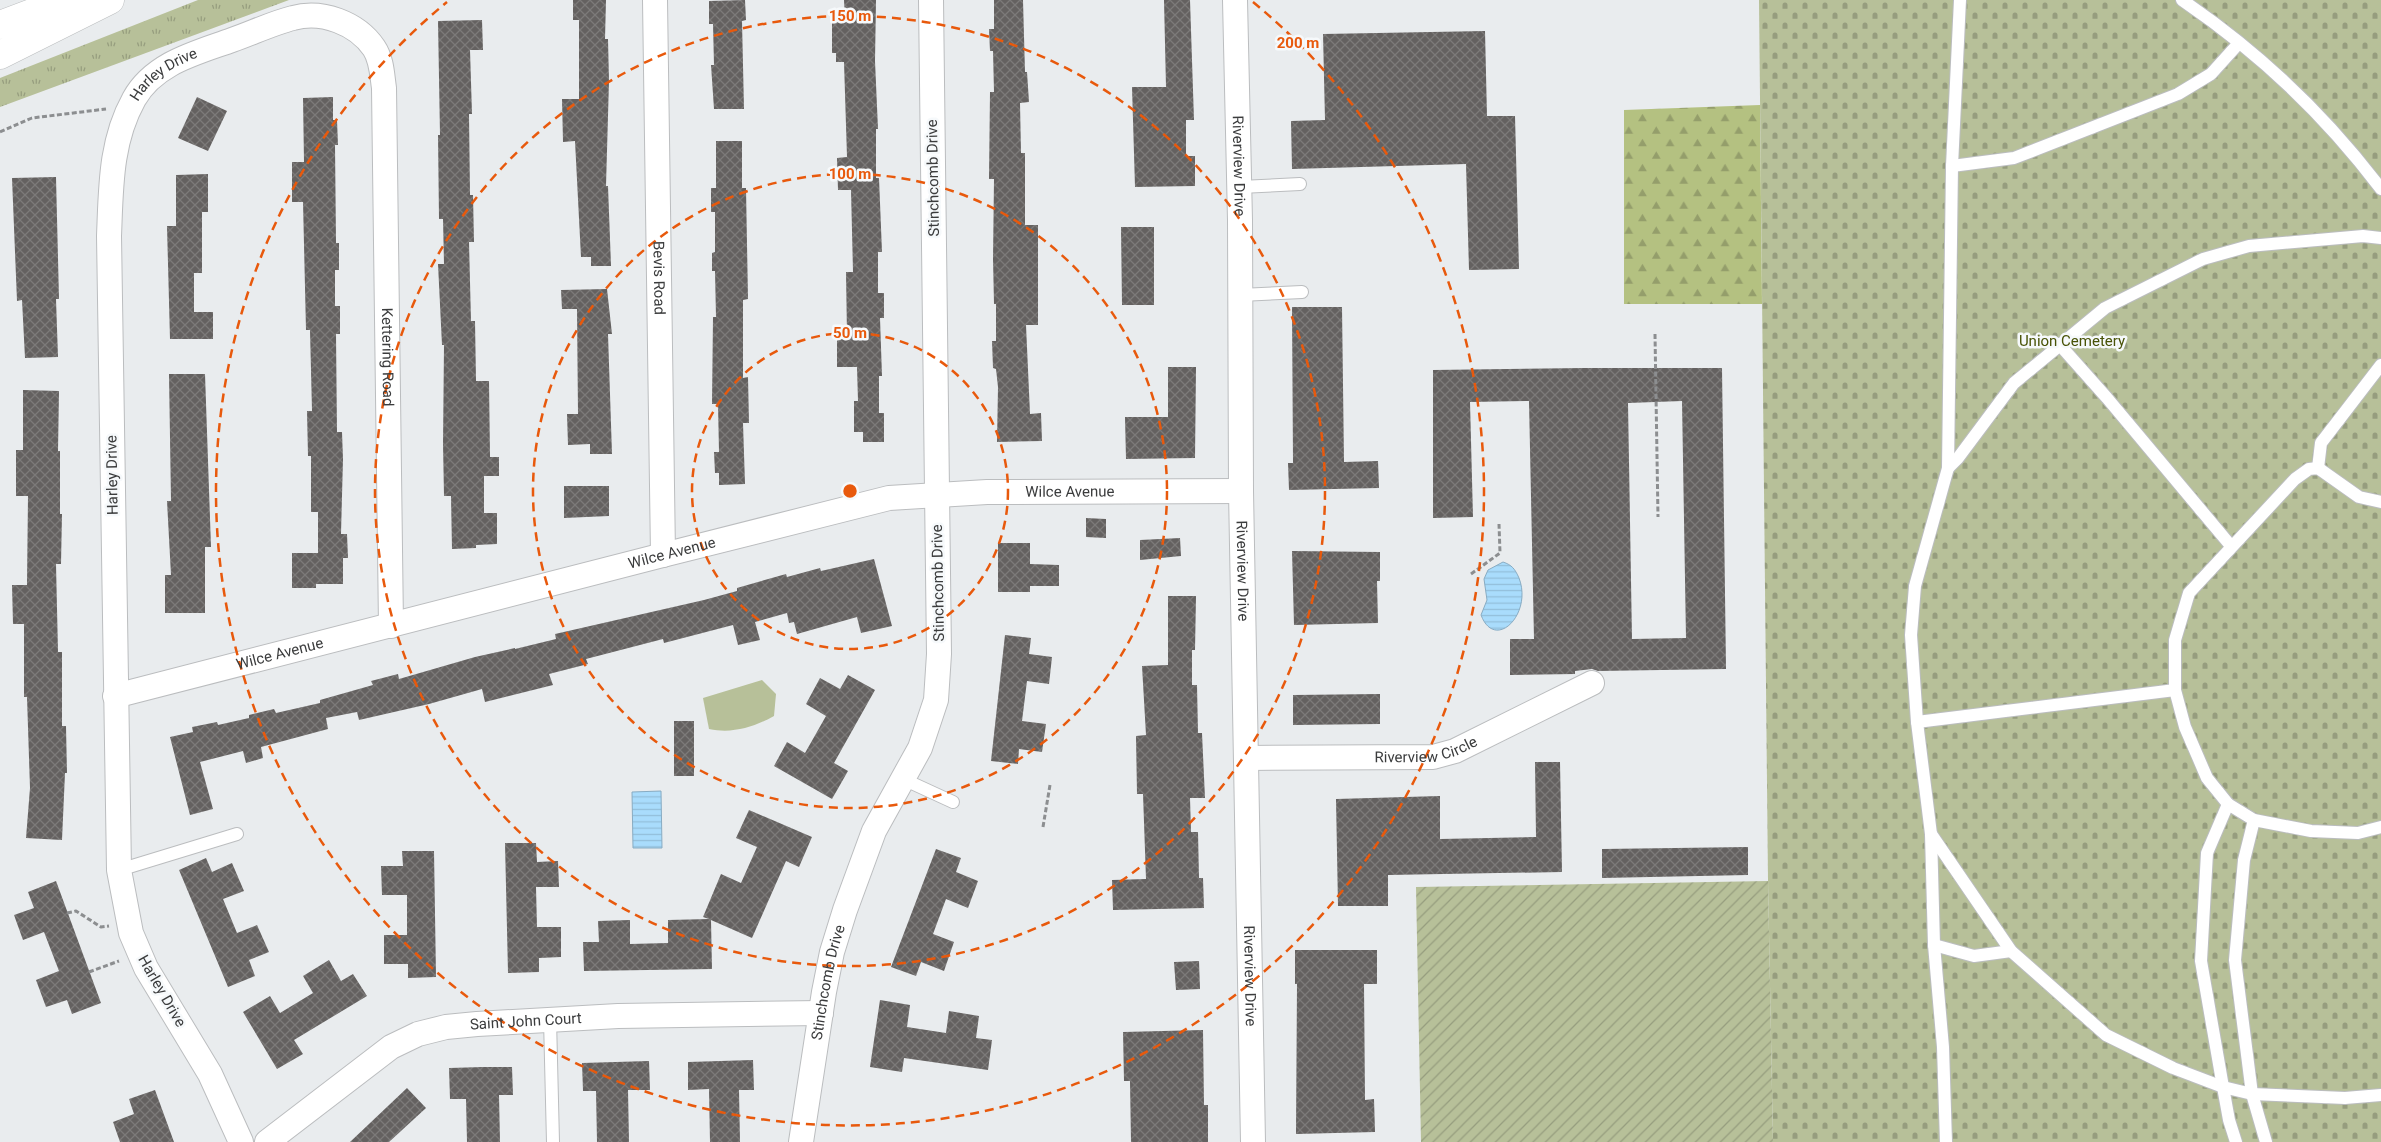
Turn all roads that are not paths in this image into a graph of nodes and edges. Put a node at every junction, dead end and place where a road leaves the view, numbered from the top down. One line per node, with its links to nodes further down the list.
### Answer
1 (66, 0): 8 (highway)
2 (110, 0): 10 (highway)
3 (655, 0): 27 (street, Bevis Road)
4 (931, 0): 24 (street, Stinchcomb Drive)
5 (1234, 0): 14 (street, Riverview Drive)
6 (1960, 0): 12 (lane)
7 (2182, 0): 9 (lane)
8 (0, 25)
9 (2239, 43): 12 (lane); 15 (lane)
10 (0, 55)
11 (384, 88): 28 (street, Kettering Road); 31 (street, Harley Drive)
12 (1952, 166): 21 (lane)
13 (1300, 184): 14 (lane)
14 (1240, 187): 18 (street, Riverview Drive)
15 (2381, 189)
16 (2381, 238): 19 (lane)
17 (1302, 292): 18 (lane)
18 (1240, 295): 23 (street, Riverview Drive)
19 (2058, 344): 21 (lane); 26 (lane)
20 (2381, 365): 22 (lane)
21 (1948, 468): 32 (lane)
22 (2318, 468): 25 (lane); 26 (lane)
23 (1241, 491): 24 (street, Wilce Avenue); 33 (street, Riverview Drive)
24 (937, 494): 27 (street, Wilce Avenue); 34 (street, Stinchcomb Drive)
25 (2381, 502)
26 (2231, 546): 30 (lane)
27 (663, 554): 28 (street, Wilce Avenue)
28 (391, 626): 31 (street, Wilce Avenue)
29 (1592, 682): 33 (street, Riverview Circle)
30 (2175, 690): 32 (lane); 36 (lane)
31 (115, 696): 41 (street, Harley Drive)
32 (1917, 722): 40 (lane)
33 (1246, 758): 53 (street, Riverview Drive)
34 (903, 779): 35 (lane); 44 (street, Stinchcomb Drive)
35 (953, 802)
36 (2228, 804): 37 (lane); 46 (lane)
37 (2254, 820): 38 (lane); 47 (lane)
38 (2381, 827)
39 (238, 834): 41 (lane)
40 (1931, 834): 42 (lane); 43 (lane)
41 (119, 870): 49 (street, Harley Drive)
42 (1934, 945): 43 (lane); 54 (lane)
43 (2011, 952): 46 (lane)
44 (821, 1013): 45 (street, Saint John Court); 52 (street, Stinchcomb Drive)
45 (550, 1019): 50 (street, Saint John Court); 51 (lane)
46 (2223, 1087): 47 (lane); 55 (lane)
47 (2252, 1094): 48 (lane); 56 (lane)
48 (2381, 1095)
49 (241, 1142)
50 (267, 1142)
51 (553, 1142)
52 (801, 1142)
53 (1253, 1142)
54 (1946, 1142)
55 (2236, 1142)
56 (2266, 1142)

